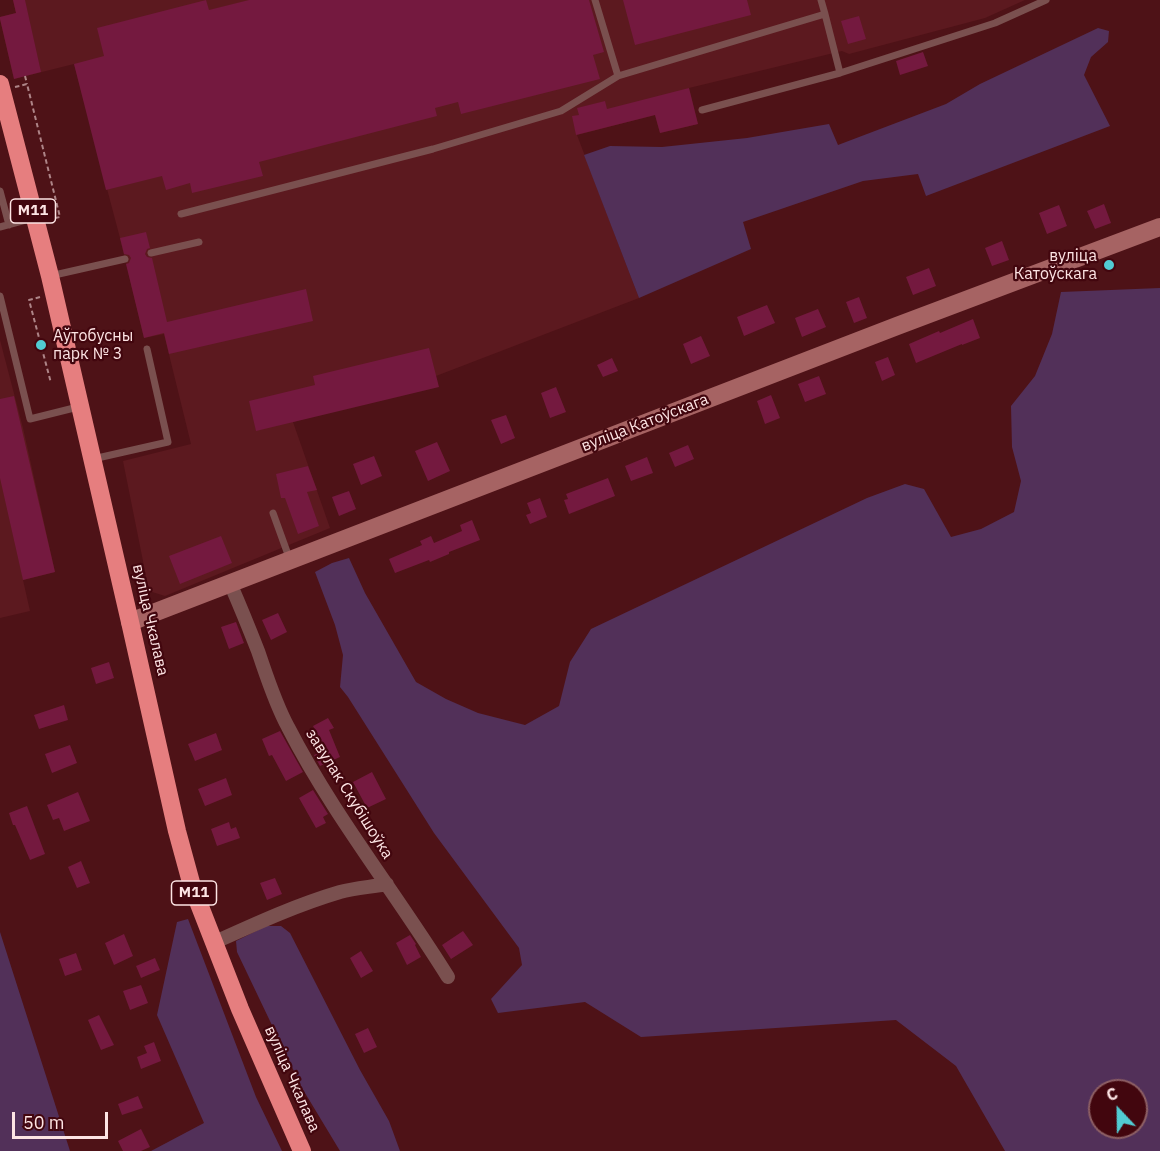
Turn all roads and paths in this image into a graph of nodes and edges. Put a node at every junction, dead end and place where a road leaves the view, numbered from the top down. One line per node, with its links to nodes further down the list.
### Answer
1 (595, 0): 7 (lane)
2 (821, 0): 4 (lane)
3 (1046, 0): 5 (lane)
4 (825, 14): 5 (lane); 7 (lane)
5 (840, 73): 10 (lane)
6 (25, 76): 8 (path)
7 (618, 76): 12 (lane)
8 (27, 84): 9 (path); 13 (path)
9 (5, 86): 13 (highway, вуліца Чкалава / М11)
10 (702, 110)
11 (0, 191): 14 (lane)
12 (181, 214)
13 (39, 219): 14 (lane); 20 (highway, вуліца Чкалава / М11)
14 (9, 225): 15 (lane)
15 (0, 227)
16 (1160, 227): 27 (main road, вуліца Катоўскага)
17 (199, 243): 18 (lane)
18 (151, 254)
19 (125, 259): 20 (lane)
20 (52, 285): 23 (path); 24 (highway, вуліца Чкалава / М11)
21 (0, 296): 24 (lane)
22 (147, 349): 25 (lane)
23 (51, 383)
24 (81, 406): 25 (highway, вуліца Чкалава / М11)
25 (93, 459): 29 (highway, вуліца Чкалава / М11)
26 (273, 513): 27 (lane)
27 (290, 560): 28 (main road, вуліца Катоўскага)
28 (231, 583): 29 (main road, вуліца Катоўскага); 30 (street, завулак Скубішоўка)
29 (130, 622): 31 (highway, вуліца Чкалава / М11)
30 (387, 884): 31 (street); 32 (street, завулак Скубішоўка)
31 (213, 942): 33 (highway, вуліца Чкалава / М11)
32 (448, 977)
33 (303, 1151)

